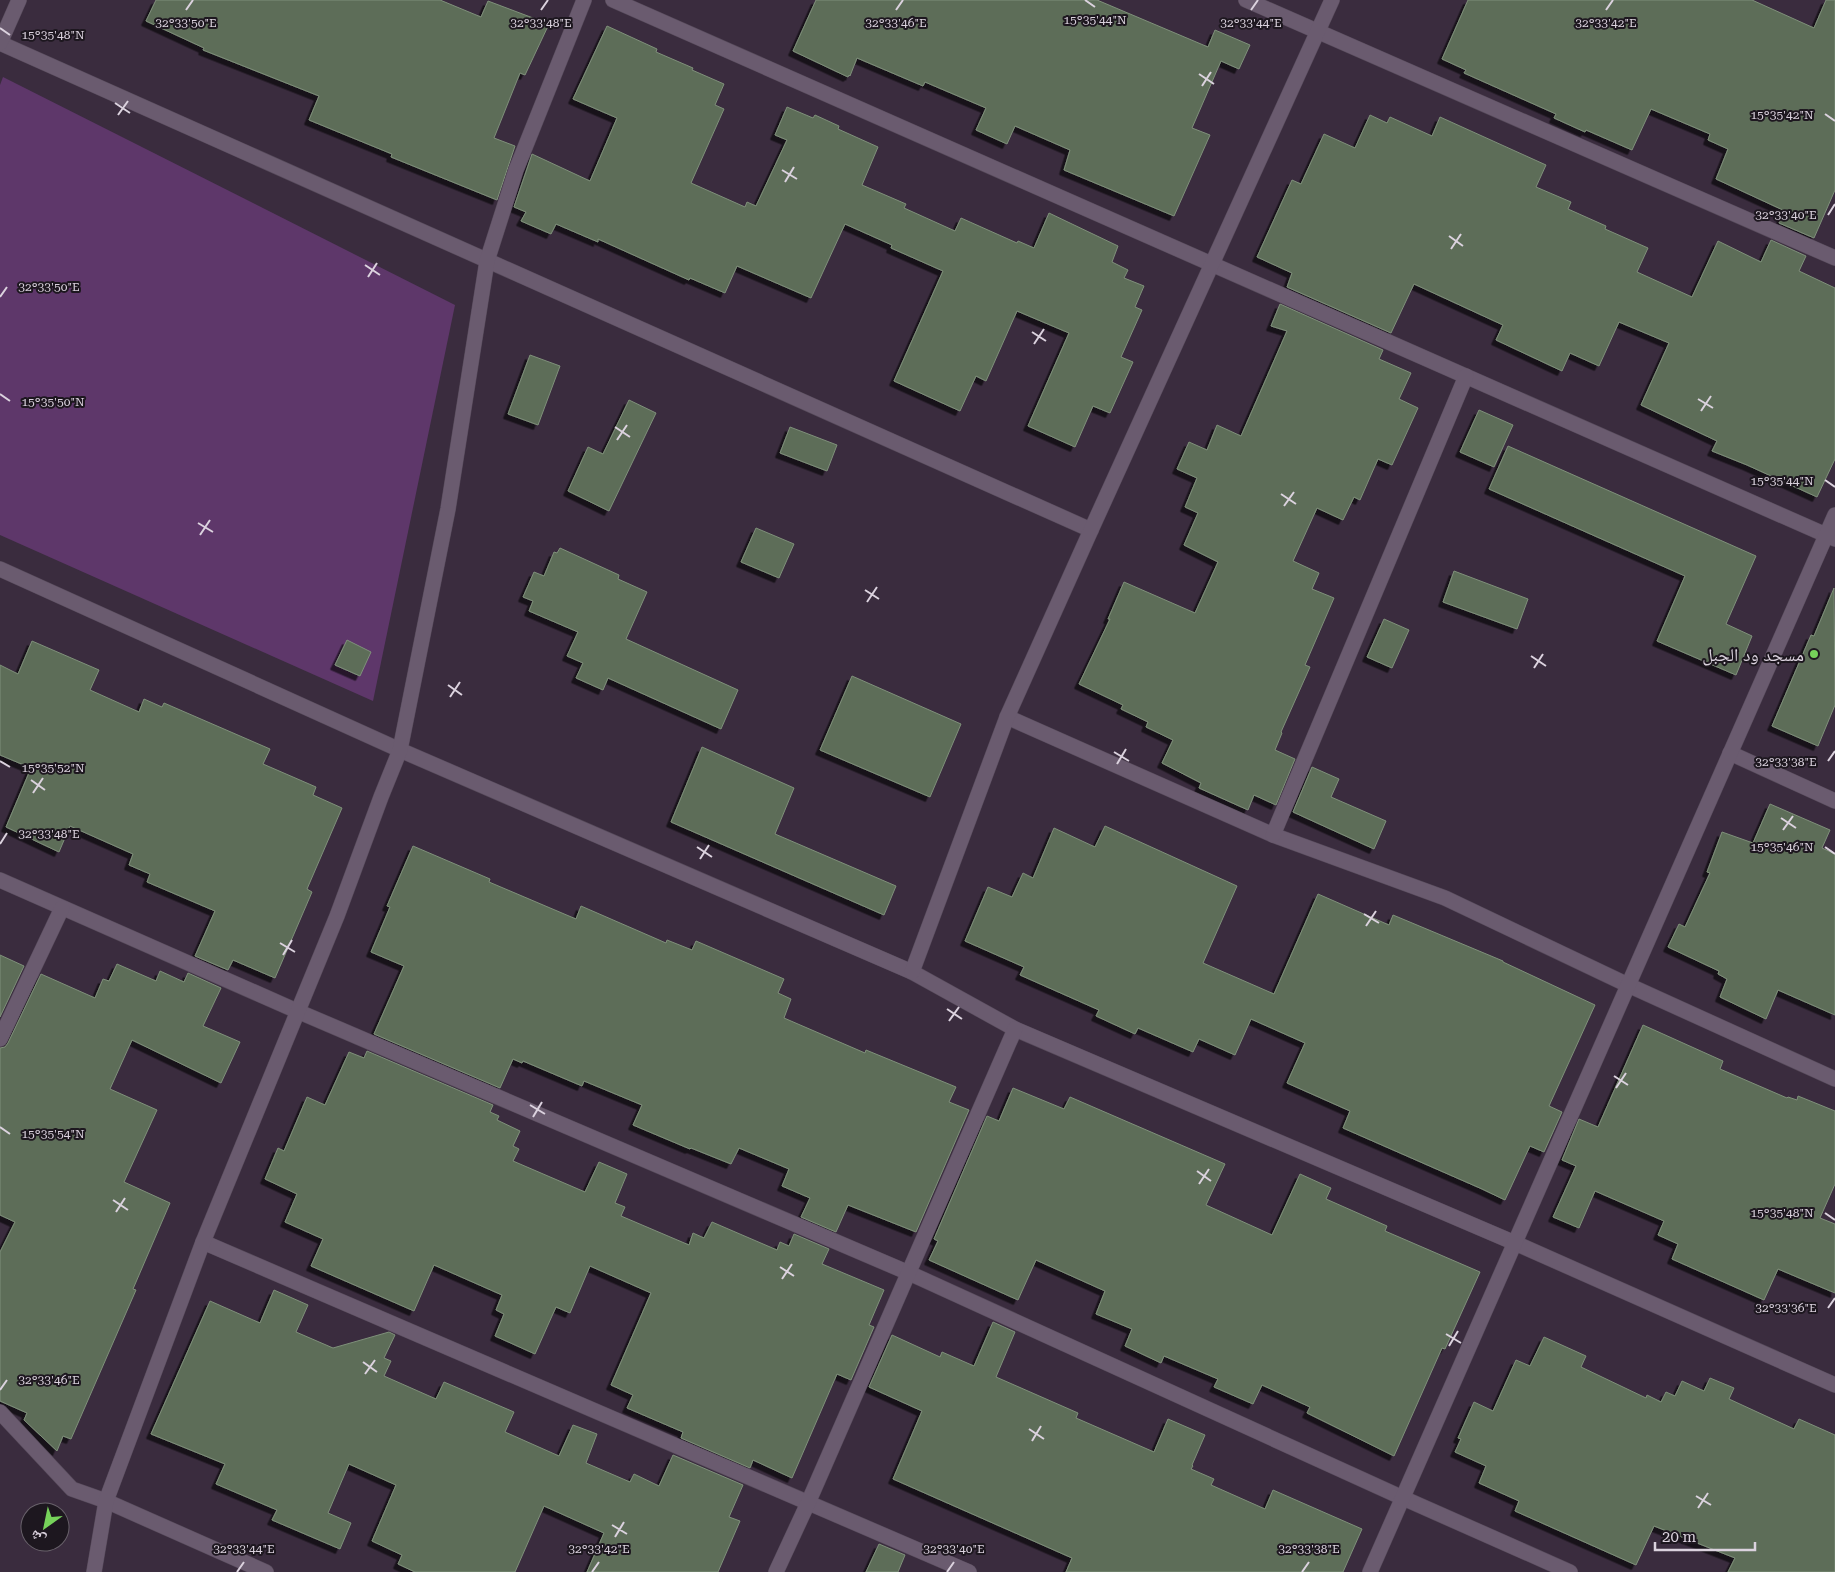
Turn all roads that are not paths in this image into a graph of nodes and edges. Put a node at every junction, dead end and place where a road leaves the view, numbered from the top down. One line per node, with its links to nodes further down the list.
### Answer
1 (19, 0): 7 (street)
2 (584, 0): 9 (street)
3 (613, 0): 10 (street)
4 (1246, 0): 6 (street)
5 (1332, 0): 6 (street)
6 (1319, 32): 8 (street); 10 (street)
7 (0, 43): 9 (street)
8 (1835, 258)
9 (487, 261): 13 (street); 17 (street)
10 (1212, 264): 11 (street); 13 (street)
11 (1466, 376): 14 (street); 20 (street)
12 (1835, 515): 14 (street)
13 (1091, 530): 16 (street)
14 (1831, 537): 18 (street)
15 (0, 569): 17 (street)
16 (1007, 718): 20 (street); 23 (street)
17 (400, 750): 23 (street); 25 (street)
18 (1730, 753): 19 (street); 24 (street)
19 (1835, 801)
20 (1273, 835): 24 (street)
21 (0, 880): 22 (street)
22 (62, 908): 25 (street); 27 (street)
23 (912, 972): 26 (street)
24 (1628, 986): 28 (street); 30 (street)
25 (298, 1011): 29 (street); 31 (street)
26 (1015, 1029): 30 (street); 31 (street)
27 (0, 1039)
28 (1835, 1079)
29 (203, 1242): 35 (street); 36 (street)
30 (1515, 1243): 32 (street); 34 (street)
31 (909, 1273): 34 (street); 36 (street)
32 (1835, 1385)
33 (0, 1412): 35 (street)
34 (1402, 1498): 41 (street); 42 (street)
35 (106, 1501): 37 (street); 38 (street)
36 (808, 1503): 39 (street); 40 (street)
37 (94, 1572)
38 (266, 1572)
39 (776, 1572)
40 (969, 1572)
41 (1370, 1572)
42 (1570, 1572)

